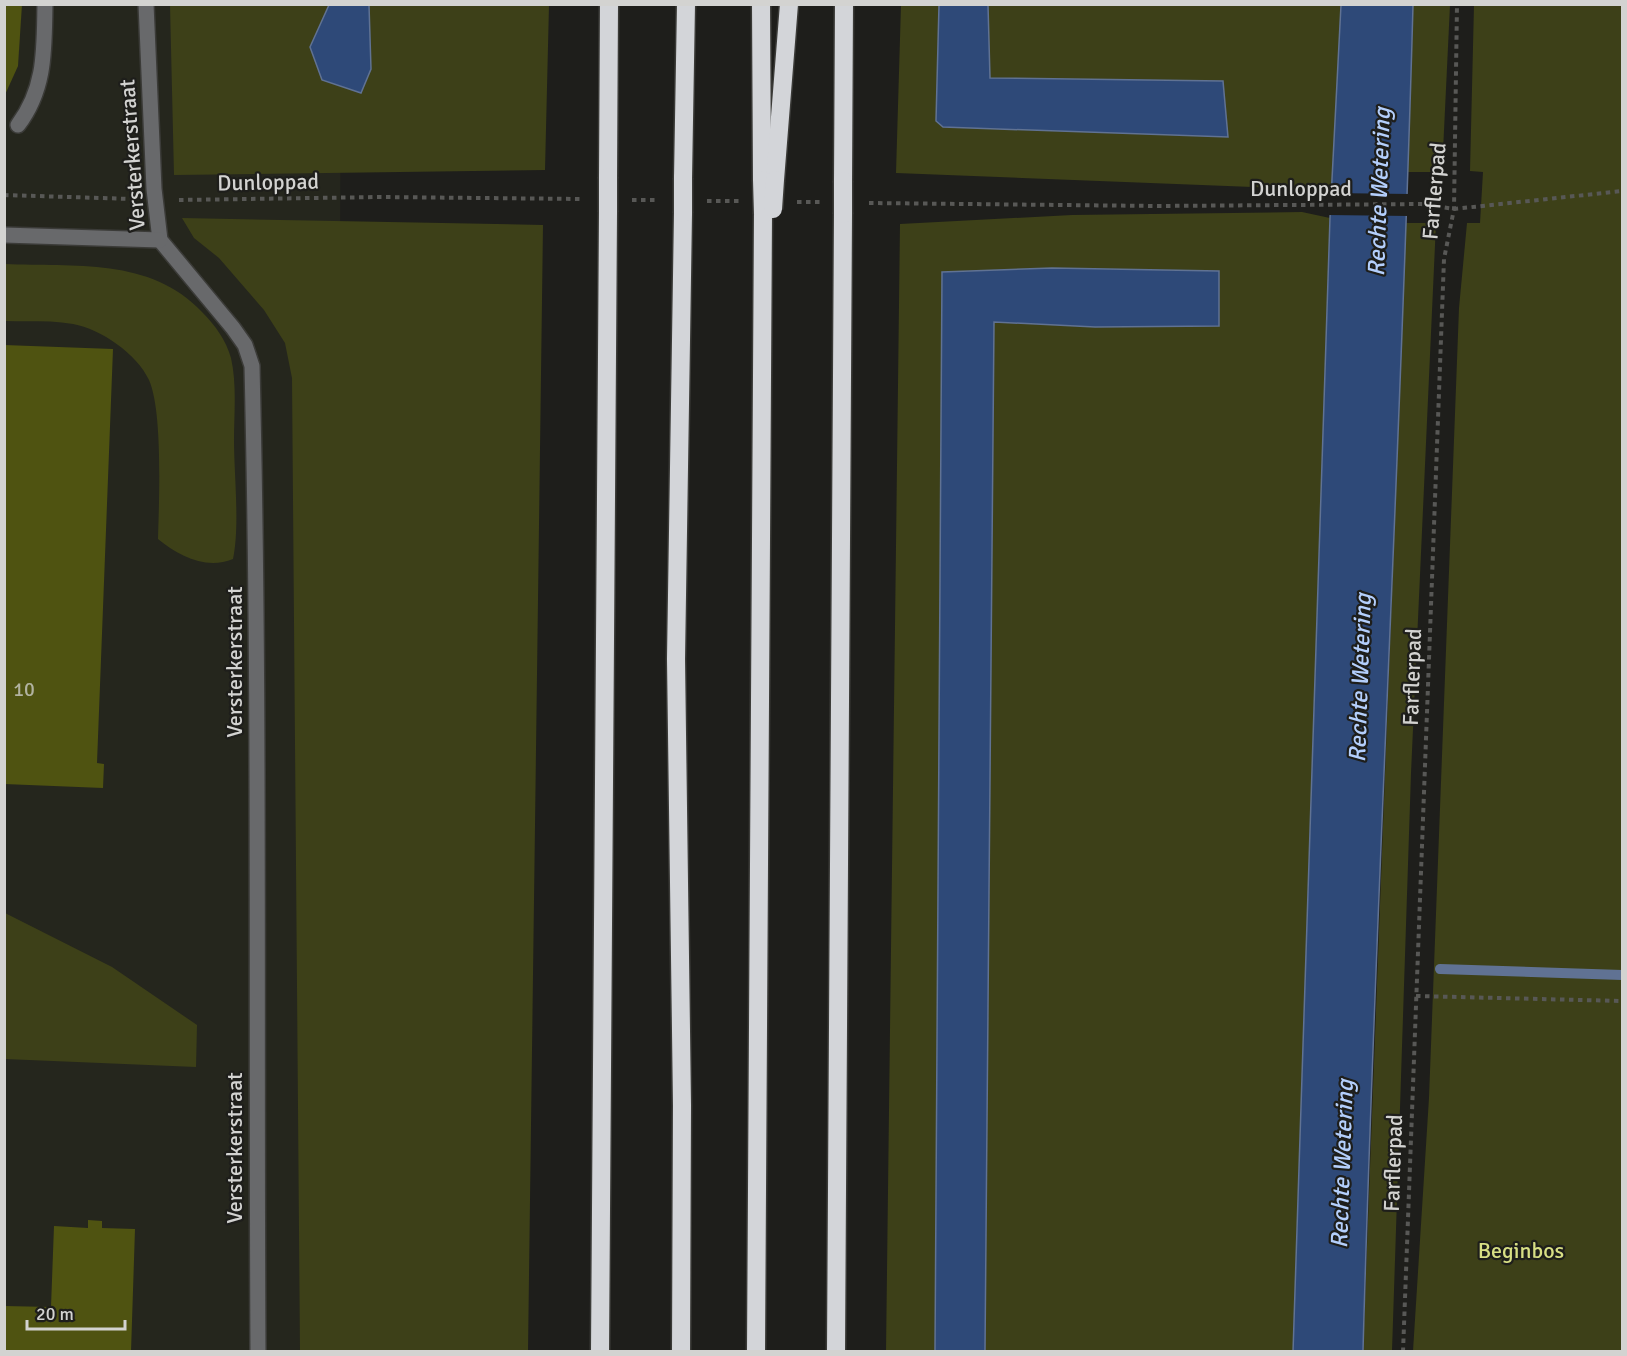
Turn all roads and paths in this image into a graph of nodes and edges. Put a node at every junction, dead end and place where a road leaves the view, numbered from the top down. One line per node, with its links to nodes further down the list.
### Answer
1 (45, 4): 9 (street)
2 (147, 4): 14 (street, Versterkerstraat)
3 (609, 4): 22 (highway, bridge)
4 (686, 4): 23 (highway, bridge)
5 (762, 4): 10 (highway)
6 (789, 4): 10 (highway)
7 (844, 4): 25 (highway, bridge)
8 (1457, 4): 16 (path, Farflerpad)
9 (18, 125)
10 (769, 180): 24 (highway, bridge)
11 (1623, 191): 16 (path, Dunloppad)
12 (4, 195): 14 (path, Dunloppad)
13 (380, 196): 14 (path, Dunloppad)
14 (158, 200): 18 (street, Versterkerstraat)
15 (1158, 206): 16 (path, Dunloppad)
16 (1454, 209): 19 (path, Farflerpad)
17 (4, 235): 18 (street)
18 (160, 240): 21 (street, Versterkerstraat)
19 (1416, 996): 20 (path); 26 (path, Farflerpad)
20 (1623, 1001)
21 (258, 1352)
22 (600, 1352)
23 (681, 1352)
24 (756, 1352)
25 (836, 1352)
26 (1403, 1352)

